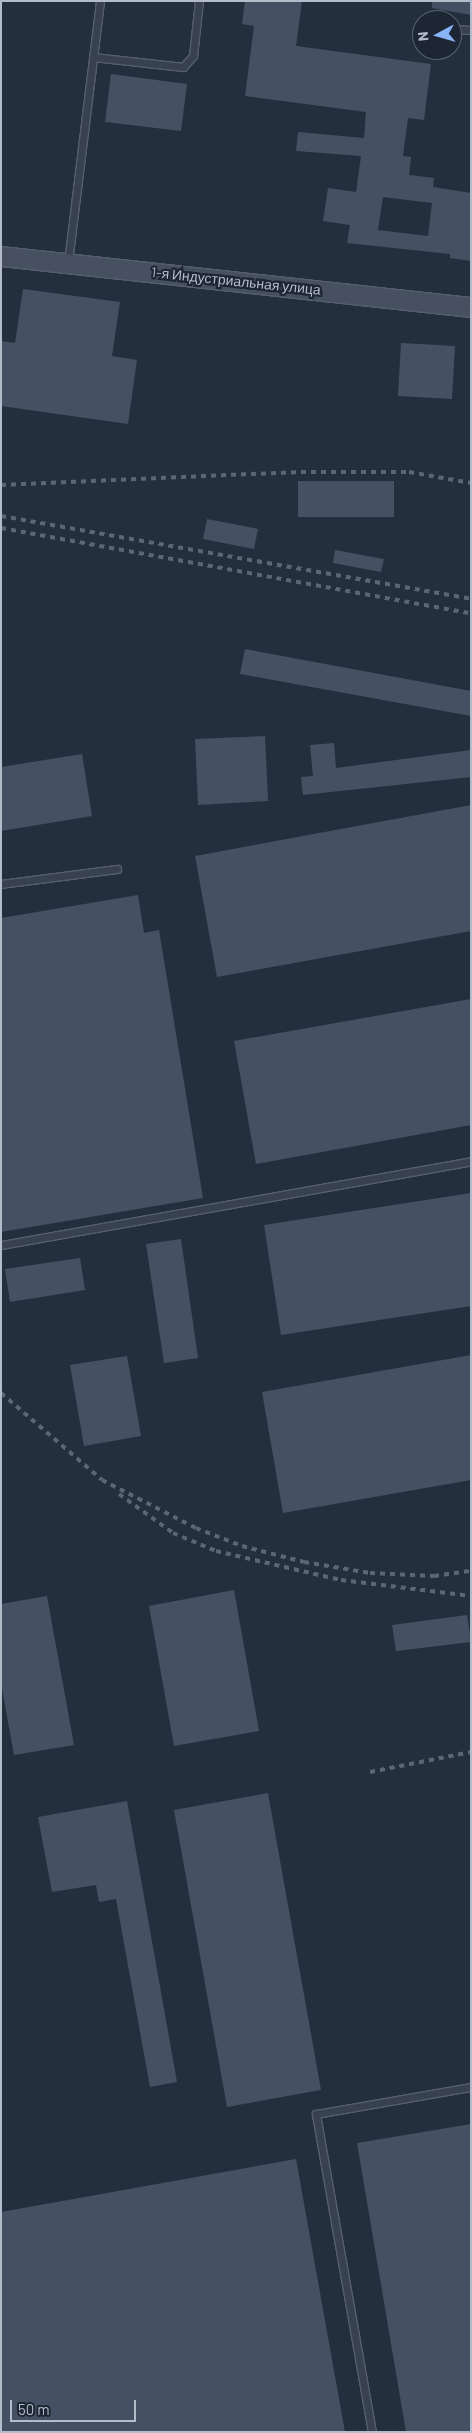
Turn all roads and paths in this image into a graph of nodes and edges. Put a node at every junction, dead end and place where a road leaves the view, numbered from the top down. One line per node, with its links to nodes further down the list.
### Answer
1 (100, 1): 3 (lane)
2 (200, 1): 3 (lane)
3 (93, 57): 5 (lane)
4 (1, 256): 5 (main road, 1-я Индустриальная улица)
5 (68, 263): 6 (main road, 1-я Индустриальная улица)
6 (471, 307)
7 (117, 869): 8 (lane)
8 (1, 884)
9 (471, 1161): 10 (lane)
10 (1, 1245)
11 (471, 2087): 12 (lane)
12 (372, 2432)

